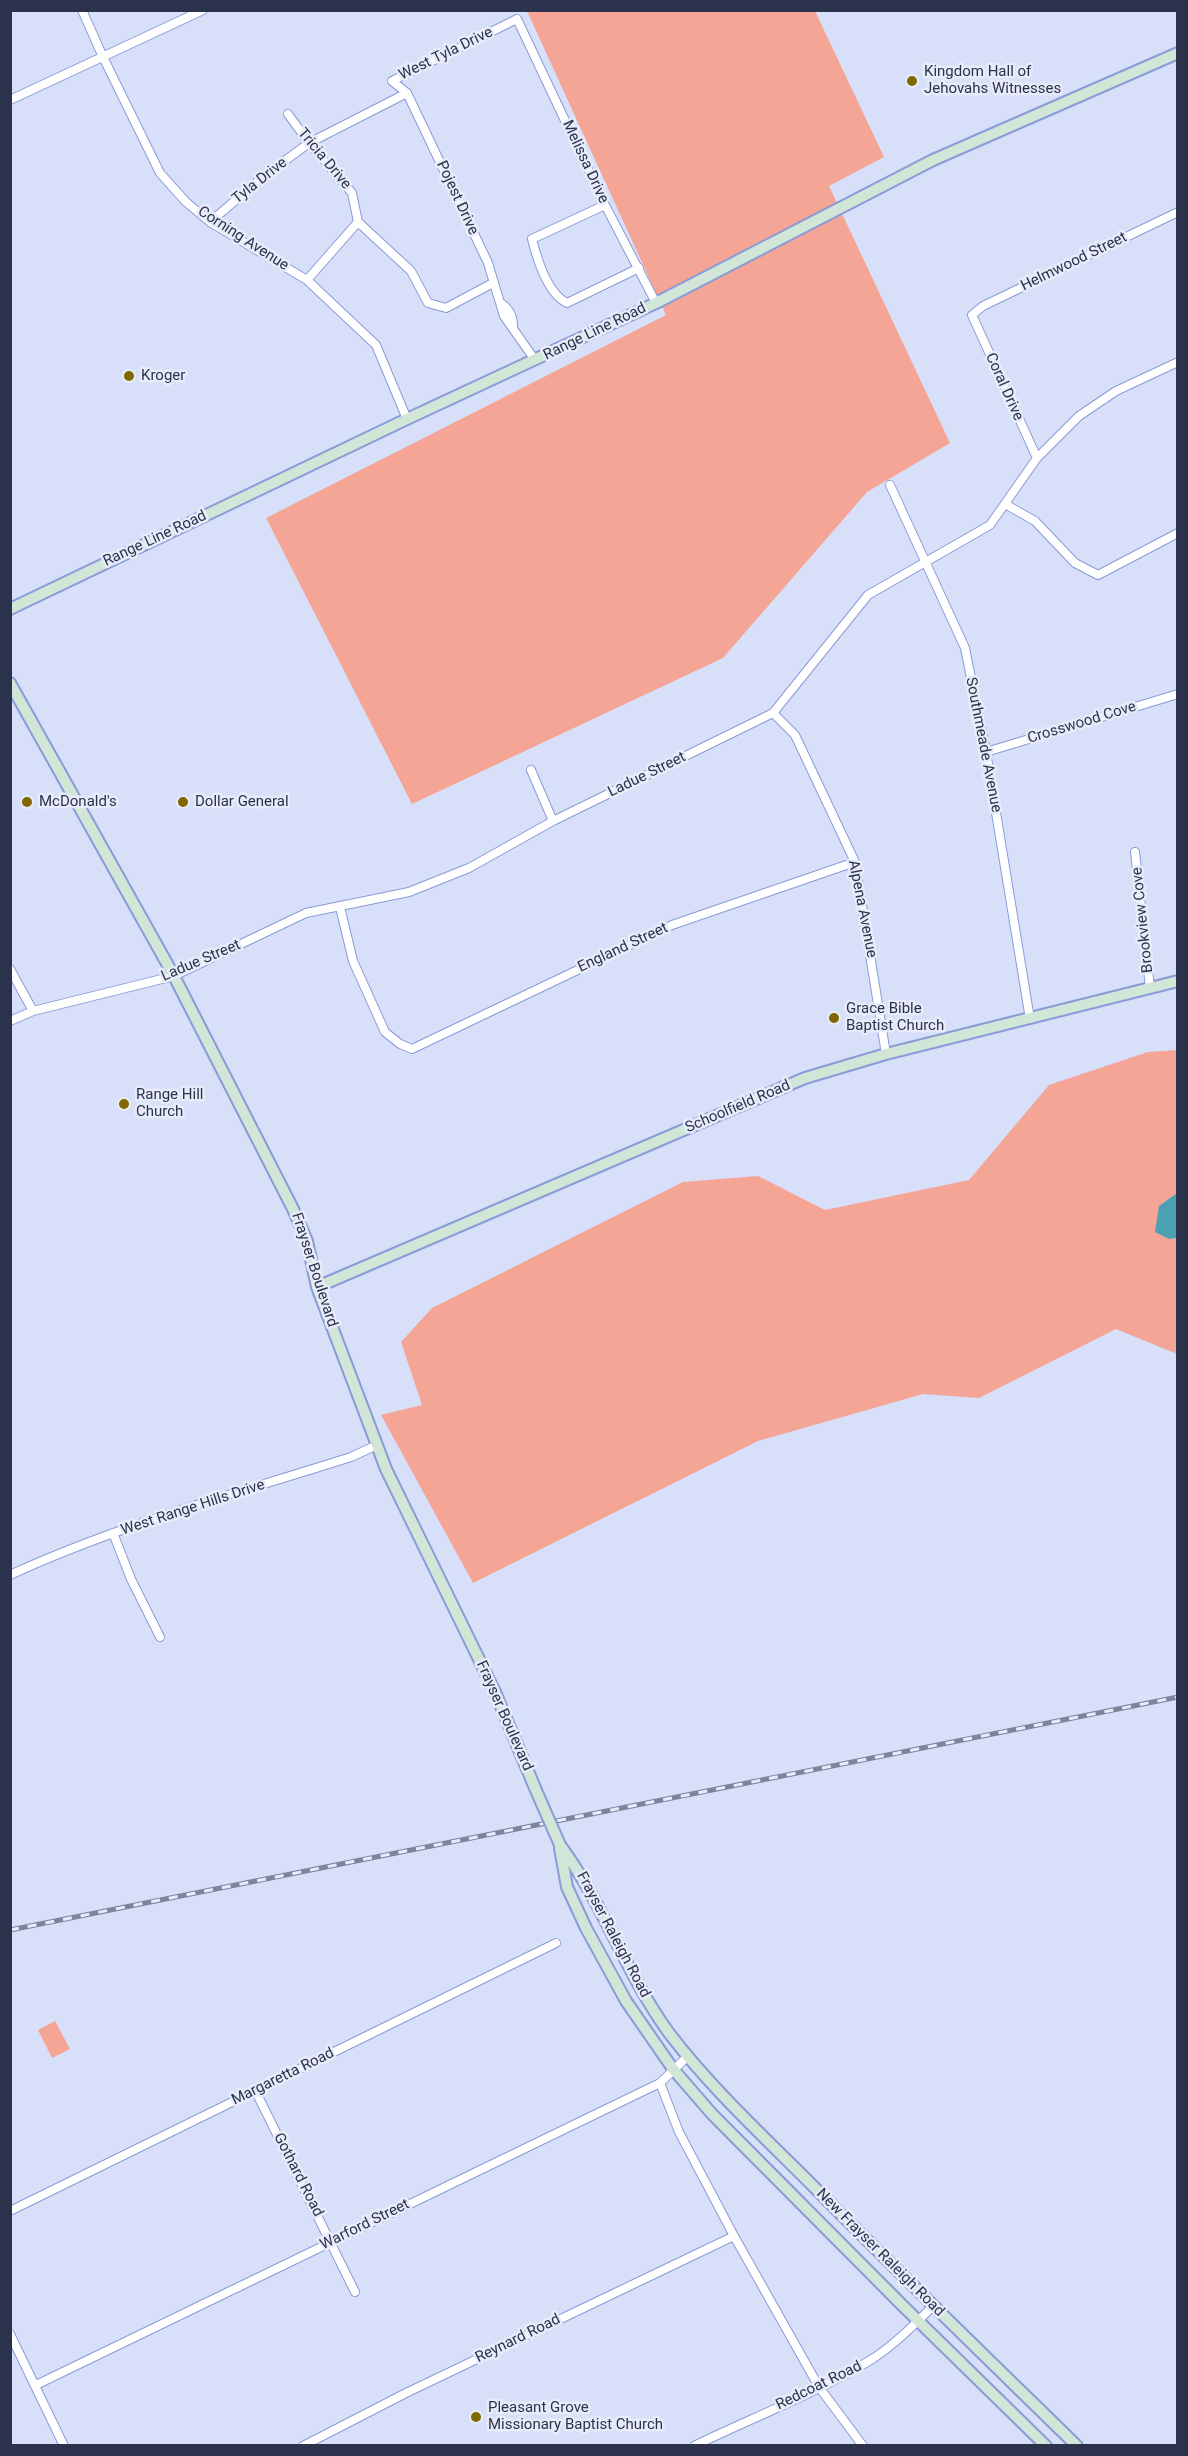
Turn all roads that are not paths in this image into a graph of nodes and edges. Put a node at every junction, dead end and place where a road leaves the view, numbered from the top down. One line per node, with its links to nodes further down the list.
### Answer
1 (82, 10): 5 (street, Corning Avenue)
2 (203, 10): 5 (street)
3 (517, 19): 6 (street, West Tyla Drive); 10 (street, Melissa Drive)
4 (1178, 53): 17 (main road, Range Line Road)
5 (103, 57): 7 (street); 12 (street, Corning Avenue)
6 (407, 93): 9 (street, Tyla Drive); 16 (street, Pojest Drive)
7 (10, 100)
8 (288, 114): 9 (street, Tricia Drive)
9 (309, 144): 12 (street, Tyla Drive); 13 (street, Tricia Drive)
10 (605, 205): 14 (street, Melissa Drive); 14 (street)
11 (1178, 212): 18 (street, Helmwood Street)
12 (210, 222): 15 (street, Corning Avenue)
13 (358, 222): 15 (street); 16 (street)
14 (639, 268): 17 (street, Melissa Drive)
15 (308, 280): 21 (street, Corning Avenue)
16 (493, 283): 19 (street, Pojest Drive)
17 (656, 303): 19 (main road, Range Line Road)
18 (972, 315): 22 (street, Coral Drive)
19 (535, 360): 21 (main road, Range Line Road)
20 (1178, 362): 22 (street, Ladue Street)
21 (407, 419): 27 (main road, Range Line Road)
22 (1037, 458): 24 (street, Ladue Street)
23 (890, 485): 26 (street, Southmeade Avenue)
24 (1005, 504): 25 (street); 26 (street, Ladue Street)
25 (1178, 533)
26 (924, 562): 30 (street, Ladue Street); 31 (street, Southmeade Avenue)
27 (10, 609)
28 (10, 683): 38 (main road, Frayser Boulevard)
29 (1178, 694): 31 (street, Crosswood Cove)
30 (773, 713): 33 (street, Ladue Street); 35 (street, Alpena Avenue)
31 (986, 752): 42 (street, Southmeade Avenue)
32 (531, 770): 33 (street)
33 (553, 821): 36 (street, Ladue Street)
34 (1135, 852): 40 (street, Brookview Cove)
35 (855, 862): 36 (street, England Street); 44 (street, Alpena Avenue)
36 (340, 907): 38 (street, Ladue Street)
37 (10, 969): 41 (street)
38 (174, 976): 41 (street, Ladue Street); 45 (main road, Frayser Boulevard)
39 (1178, 981): 40 (main road, Schoolfield Road)
40 (1150, 988): 42 (main road, Schoolfield Road)
41 (33, 1011): 43 (street, Ladue Street)
42 (1030, 1019): 44 (main road, Schoolfield Road)
43 (10, 1021)
44 (886, 1054): 45 (main road, Schoolfield Road)
45 (317, 1287): 46 (main road, Frayser Boulevard)
46 (376, 1445): 47 (street, West Range Hills Drive); 50 (main road, Frayser Boulevard, bridge)
47 (113, 1533): 48 (street, West Range Hills Drive); 49 (street)
48 (10, 1575)
49 (160, 1637)
50 (560, 1845): 52 (main road, Frayser Raleigh Road); 53 (main road, Frayser Raleigh Road)
51 (555, 1943): 55 (street, Margaretta Road)
52 (688, 2056): 53 (street, Warford Street); 60 (main road, New Frayser Raleigh Road)
53 (673, 2069): 54 (street, Warford Street); 61 (main road, New Frayser Raleigh Road)
54 (660, 2083): 57 (street); 58 (street, Warford Street)
55 (255, 2090): 56 (street, Margaretta Road); 58 (street, Gothard Road)
56 (10, 2211)
57 (734, 2236): 64 (street); 66 (street, Reynard Road)
58 (331, 2241): 59 (street, Gothard Road); 63 (street, Warford Street)
59 (355, 2292)
60 (932, 2307): 61 (street, Redcoat Road); 70 (main road, New Frayser Raleigh Road)
61 (918, 2320): 64 (street, Redcoat Road); 69 (main road, New Frayser Raleigh Road)
62 (10, 2334): 63 (street)
63 (36, 2385): 65 (street)
64 (819, 2387): 67 (street, Redcoat Road); 68 (street)
65 (64, 2445)
66 (303, 2445)
67 (694, 2445)
68 (863, 2445)
69 (1046, 2445)
70 (1077, 2445)

